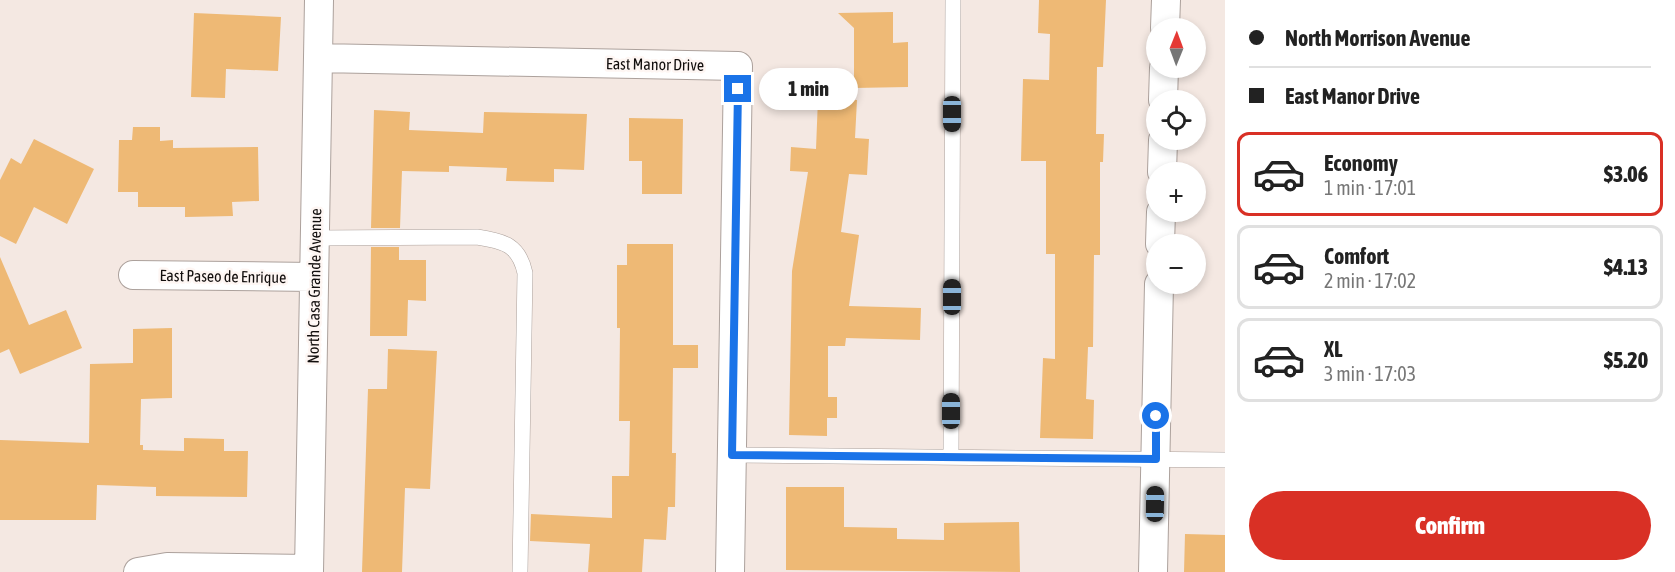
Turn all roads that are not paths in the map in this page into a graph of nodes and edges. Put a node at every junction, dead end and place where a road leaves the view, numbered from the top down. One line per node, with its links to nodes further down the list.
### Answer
1 (319, 0): 5 (street, North Casa Grande Avenue)
2 (953, 0): 11 (lane)
3 (1166, 0): 4 (street)
4 (1165, 18)
5 (318, 57): 6 (street, North Casa Grande Avenue); 10 (street, East Manor Drive)
6 (314, 238): 8 (street, North Casa Grande Avenue); 16 (lane)
7 (133, 275): 8 (street, East Paseo de Enrique)
8 (314, 277): 14 (street, North Casa Grande Avenue)
9 (1159, 294): 12 (street)
10 (732, 455): 11 (lane); 17 (street, East Manor Drive)
11 (951, 457): 12 (lane)
12 (1156, 459): 13 (lane); 18 (street)
13 (1225, 460)
14 (309, 571): 15 (street)
15 (138, 572)
16 (520, 572)
17 (730, 572)
18 (1153, 572)

